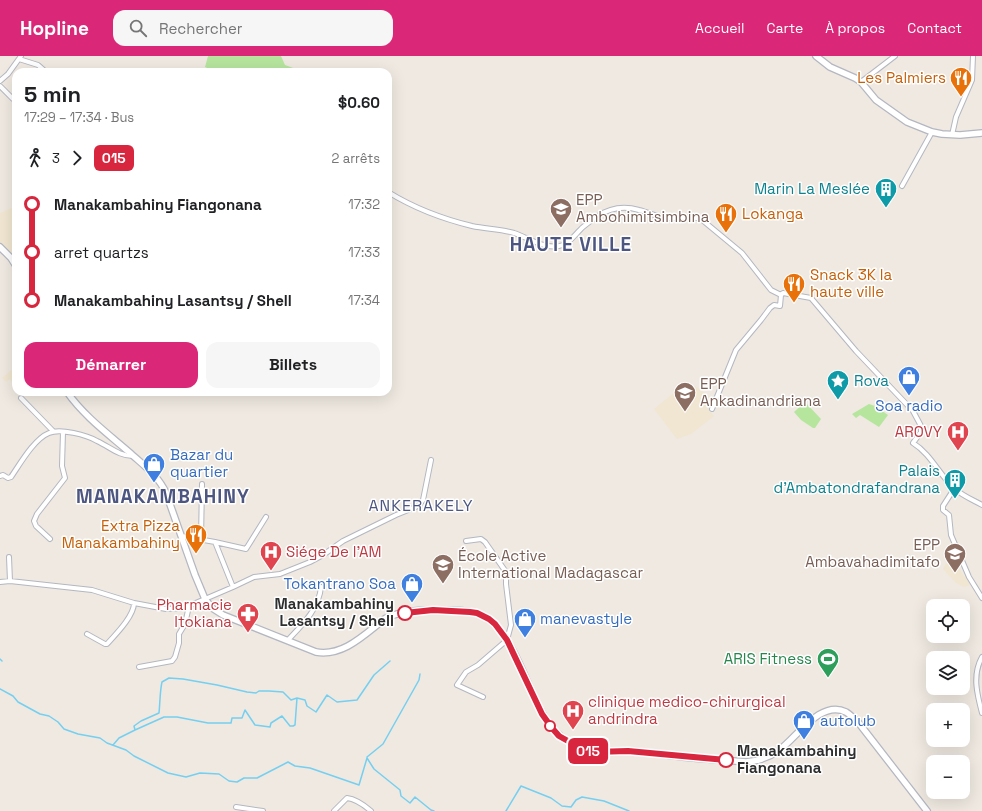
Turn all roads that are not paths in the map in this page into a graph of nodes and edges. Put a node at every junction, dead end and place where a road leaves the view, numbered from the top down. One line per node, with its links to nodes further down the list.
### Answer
1 (816, 56): 9 (street)
2 (896, 56): 9 (street)
3 (973, 56): 14 (street)
4 (20, 58): 5 (street); 6 (street)
5 (12, 68)
6 (41, 68)
7 (12, 69): 8 (street)
8 (0, 81)
9 (861, 82): 12 (street)
10 (0, 86): 11 (street)
11 (12, 98)
12 (932, 132): 14 (street); 15 (street)
13 (982, 133): 14 (street)
14 (952, 135)
15 (902, 186)
16 (392, 194): 19 (street)
17 (0, 247): 18 (street)
18 (12, 261)
19 (781, 295): 22 (street); 29 (street)
20 (70, 396): 25 (street)
21 (21, 398): 23 (street)
22 (712, 409)
23 (53, 431): 24 (street); 27 (street)
24 (63, 432): 25 (street); 33 (street)
25 (133, 456): 32 (street)
26 (431, 460): 41 (street)
27 (0, 476)
28 (202, 484): 34 (street)
29 (954, 489): 30 (street); 42 (street)
30 (982, 505)
31 (266, 517): 36 (street)
32 (181, 536): 34 (street); 43 (street)
33 (50, 539)
34 (201, 540): 36 (street)
35 (466, 541): 48 (street)
36 (215, 542): 41 (street)
37 (9, 558): 38 (street)
38 (10, 581): 39 (street); 44 (street)
39 (0, 582)
40 (321, 587): 47 (street)
41 (233, 588): 43 (street)
42 (982, 598)
43 (205, 599): 45 (street); 47 (street)
44 (134, 603): 45 (street); 46 (street)
45 (189, 606): 50 (street)
46 (87, 634)
47 (288, 640): 48 (street)
48 (507, 640): 51 (street); 57 (street)
49 (982, 657): 52 (street)
50 (139, 667)
51 (483, 697)
52 (982, 713)
53 (236, 807): 54 (street)
54 (263, 811)
55 (334, 811): 56 (street)
56 (371, 811)
57 (927, 811)

